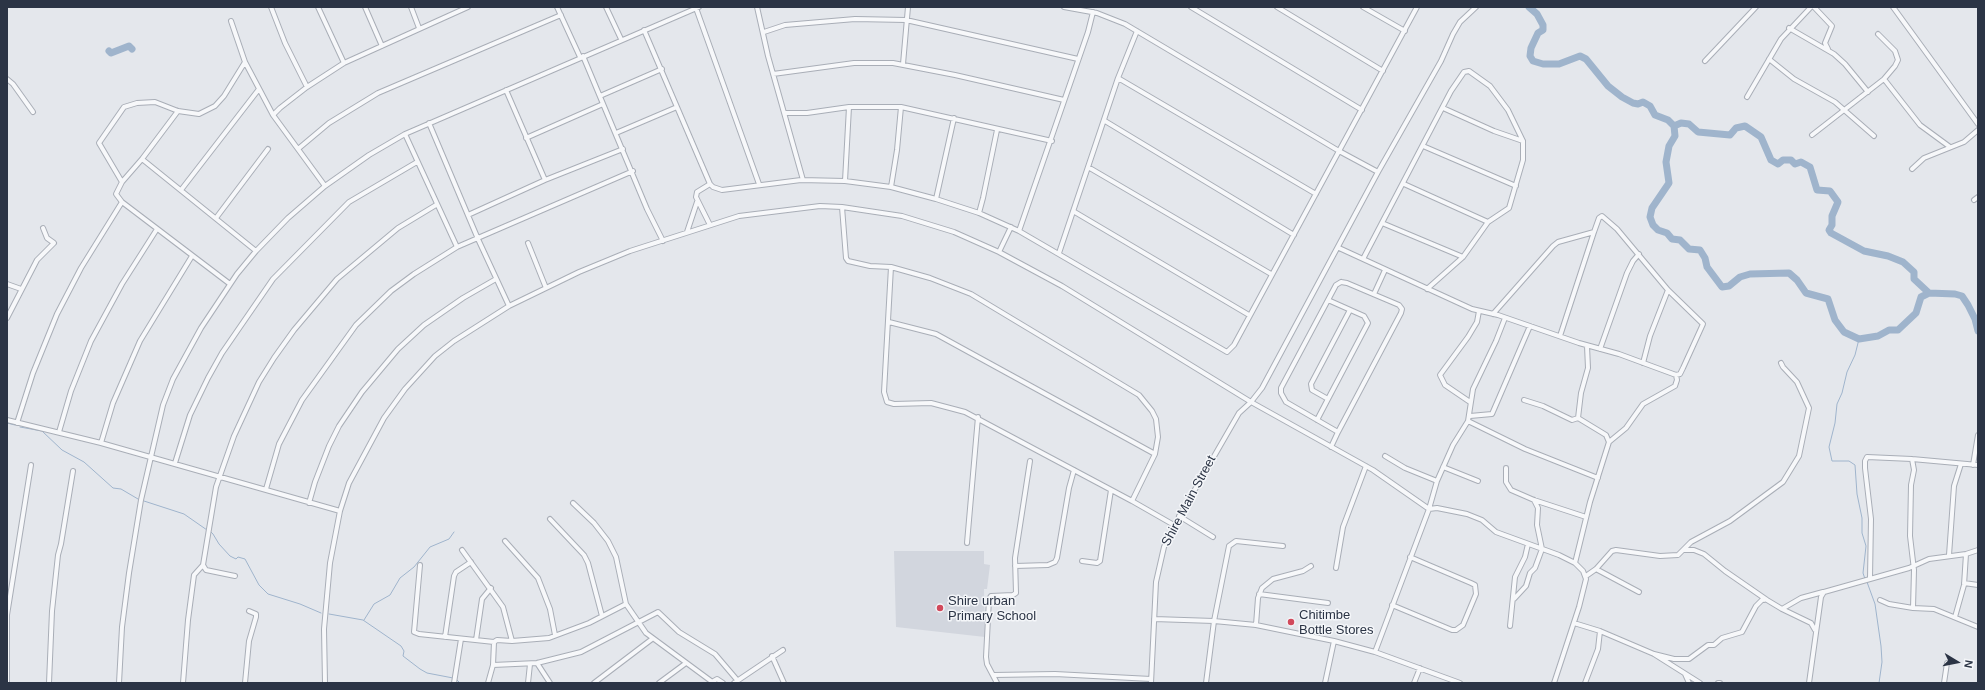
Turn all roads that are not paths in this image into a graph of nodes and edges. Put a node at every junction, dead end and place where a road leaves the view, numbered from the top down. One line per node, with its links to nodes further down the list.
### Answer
1 (271, 7): 48 (street)
2 (318, 7): 40 (street)
3 (365, 7): 33 (street)
4 (411, 7): 25 (street)
5 (468, 7): 25 (street)
6 (557, 7): 22 (street)
7 (606, 7): 32 (street)
8 (757, 7): 29 (street)
9 (908, 7): 23 (street)
10 (1064, 7): 21 (street)
11 (1191, 7): 60 (street)
12 (1277, 7): 43 (street)
13 (1363, 7): 30 (street)
14 (1417, 7): 30 (street)
15 (1476, 7): 90 (street, Shire Main Street)
16 (1756, 7): 38 (street)
17 (1811, 7): 26 (street)
18 (1814, 7): 34 (street)
19 (1893, 7): 69 (street)
20 (697, 8): 27 (street); 96 (street)
21 (1090, 10): 28 (street); 36 (street)
22 (561, 15): 35 (street); 82 (street)
23 (906, 20): 29 (street); 36 (street); 41 (street)
24 (231, 21): 39 (street)
25 (420, 28): 33 (street)
26 (1790, 28): 34 (street); 37 (street)
27 (644, 30): 32 (street); 42 (street)
28 (1137, 31): 46 (street); 84 (street)
29 (764, 32): 44 (street)
30 (1405, 32): 43 (street)
31 (1878, 34): 47 (street)
32 (621, 39): 35 (street)
33 (382, 46): 40 (street)
34 (1829, 51): 51 (street)
35 (582, 56): 50 (street); 52 (street)
36 (1078, 59): 54 (street)
37 (1769, 59): 53 (street); 61 (street)
38 (1705, 61)
39 (245, 62): 49 (street); 62 (street)
40 (344, 63): 48 (street)
41 (903, 64): 44 (street); 54 (street)
42 (662, 69): 52 (street); 56 (street)
43 (1383, 71): 60 (street)
44 (774, 74): 64 (street)
45 (7, 78): 63 (street)
46 (1118, 78): 67 (street); 102 (street)
47 (1884, 79): 51 (street); 80 (street)
48 (307, 87): 65 (street)
49 (260, 89): 65 (street); 101 (street)
50 (506, 90): 68 (street); 76 (street)
51 (1868, 92): 61 (street)
52 (600, 96): 55 (street)
53 (1747, 97)
54 (1064, 100): 77 (street)
55 (603, 104): 72 (street); 76 (street)
56 (677, 106): 72 (street); 95 (street)
57 (849, 107): 58 (street); 64 (street); 93 (street)
58 (900, 107): 66 (street); 100 (street)
59 (1444, 108): 78 (street); 78 (street); 79 (street)
60 (1362, 110): 84 (street)
61 (1845, 110): 74 (street); 75 (street)
62 (178, 111): 85 (street); 94 (street)
63 (33, 112)
64 (785, 113): 92 (street)
65 (273, 115): 82 (street)
66 (954, 118): 70 (street); 104 (street)
67 (1105, 121): 87 (street); 123 (street)
68 (429, 123): 73 (street); 112 (street)
69 (1978, 124)
70 (996, 130): 77 (street); 111 (street)
71 (1978, 130): 80 (street)
72 (616, 133): 83 (street)
73 (405, 134): 86 (street); 98 (street)
74 (1812, 135)
75 (1874, 136)
76 (526, 138): 91 (street)
77 (1052, 141): 120 (street)
78 (1523, 141): 99 (street)
79 (1423, 146): 97 (street); 99 (street)
80 (1950, 148): 88 (street)
81 (268, 149): 113 (street)
82 (298, 149): 98 (street)
83 (623, 149): 89 (street); 91 (street)
84 (1340, 152): 90 (street); 102 (street)
85 (142, 159): 94 (street); 101 (street)
86 (417, 162): 108 (street); 184 (street)
87 (1088, 167): 110 (street); 138 (street)
88 (1912, 169)
89 (633, 172): 124 (street); 125 (street)
90 (1378, 172): 128 (street, Shire Main Street)
91 (545, 180): 112 (street)
92 (803, 180): 93 (street); 96 (street)
93 (845, 181): 100 (street)
94 (122, 182): 107 (street)
95 (710, 184): 96 (street); 106 (street)
96 (759, 184)
97 (1404, 184): 114 (street); 115 (street)
98 (325, 186): 129 (street)
99 (1516, 186): 114 (street)
100 (891, 187): 104 (street)
101 (181, 190): 113 (street)
102 (1316, 194): 123 (street)
103 (1978, 197): 105 (street)
104 (936, 199): 111 (street)
105 (1974, 200)
106 (697, 201): 116 (street); 121 (street)
107 (122, 202): 119 (street); 172 (street)
108 (436, 205): 127 (street); 194 (street)
109 (842, 207): 116 (street); 130 (street); 136 (street)
110 (1073, 211): 131 (street); 152 (street)
111 (979, 213): 117 (street)
112 (468, 214): 124 (street)
113 (216, 218): 129 (street)
114 (1488, 222): 134 (street)
115 (1382, 223): 134 (street); 135 (street)
116 (710, 225): 121 (street)
117 (1011, 227): 120 (street); 130 (street)
118 (43, 228): 143 (street)
119 (157, 229): 133 (street); 173 (street)
120 (1019, 231): 131 (street)
121 (687, 232): 125 (street)
122 (1594, 232): 132 (street); 151 (street); 157 (street)
123 (1294, 235): 138 (street)
124 (478, 239): 127 (street); 139 (street)
125 (663, 241): 142 (street)
126 (528, 243): 142 (street)
127 (457, 247): 198 (street)
128 (1339, 248): 135 (street); 165 (street, Shire Main Street)
129 (256, 251): 141 (street)
130 (999, 252): 165 (street)
131 (1059, 253): 152 (street)
132 (1640, 254): 145 (street); 159 (street)
133 (192, 256): 141 (street); 176 (street)
134 (1463, 257): 144 (street)
135 (1363, 259): 137 (street)
136 (891, 267): 155 (street); 179 (street)
137 (1385, 270): 144 (street); 146 (street)
138 (1271, 274): 152 (street)
139 (496, 278): 148 (street); 202 (street)
140 (7, 284): 143 (street)
141 (230, 284): 181 (street)
142 (546, 288): 148 (street)
143 (21, 289): 153 (street)
144 (1428, 289): 150 (street)
145 (1668, 290): 160 (street); 162 (street)
146 (1374, 294): 147 (street); 174 (street)
147 (1328, 300): 149 (street); 171 (street)
148 (509, 306): 205 (street)
149 (1350, 310): 163 (street); 163 (street)
150 (1479, 311): 151 (street); 166 (street)
151 (1493, 314): 154 (street)
152 (1249, 315)
153 (7, 318)
154 (1505, 318): 156 (street); 166 (street)
155 (888, 322): 167 (street); 179 (street)
156 (1530, 326): 157 (street); 168 (street)
157 (1560, 336): 158 (street)
158 (1588, 346): 159 (street); 169 (street)
159 (1600, 349): 160 (street)
160 (1643, 363): 162 (street)
161 (1781, 363): 217 (street)
162 (1676, 375): 177 (street)
163 (1328, 399): 171 (street)
164 (1524, 400): 169 (street)
165 (1251, 402): 178 (street); 206 (street, Shire Main Street)
166 (1470, 402): 168 (street)
167 (978, 417): 192 (street); 212 (street)
168 (1469, 418): 190 (street); 195 (street)
169 (1578, 418): 177 (street)
170 (7, 420): 172 (street)
171 (1318, 420): 174 (street)
172 (18, 423): 173 (street)
173 (59, 432): 176 (street)
174 (1338, 432): 178 (street)
175 (1978, 435): 187 (street)
176 (101, 442): 181 (street)
177 (1609, 442): 195 (street)
178 (1330, 447): 189 (street)
179 (1155, 454): 201 (street)
180 (1386, 456): 196 (street)
181 (150, 457): 184 (street); 286 (street)
182 (1912, 459): 185 (street); 229 (street); 234 (street)
183 (1030, 461): 227 (street)
184 (175, 463): 194 (street)
185 (1961, 464): 187 (street); 220 (street)
186 (31, 465): 284 (street)
187 (1973, 465): 188 (street)
188 (1978, 465)
189 (1366, 466): 204 (street); 230 (street)
190 (1443, 467): 196 (street); 197 (street)
191 (1506, 468): 200 (street)
192 (1074, 470): 199 (street); 227 (street)
193 (73, 471): 285 (street)
194 (220, 476): 198 (street); 226 (street)
195 (1598, 478): 207 (street)
196 (1437, 481): 204 (street)
197 (1478, 482)
198 (266, 489): 202 (street)
199 (1111, 490): 201 (street); 222 (street)
200 (1534, 500): 207 (street); 215 (street)
201 (1132, 501): 209 (street)
202 (309, 503): 205 (street)
203 (573, 503): 245 (street)
204 (1428, 509): 213 (street); 221 (street)
205 (340, 510): 290 (street)
206 (1179, 516): 209 (street, Shire Main Street); 210 (street)
207 (1586, 517): 224 (street)
208 (550, 519): 250 (street)
209 (1174, 525): 252 (street, Shire Main Street)
210 (1213, 537)
211 (505, 541): 261 (street)
212 (967, 543)
213 (1528, 544): 215 (street); 241 (street)
214 (1283, 546): 253 (street)
215 (1542, 549): 224 (street); 241 (street)
216 (462, 550): 223 (street)
217 (1684, 550): 231 (street); 242 (street)
218 (1978, 550): 219 (street)
219 (1966, 554): 220 (street); 235 (street)
220 (1949, 555): 229 (street)
221 (1410, 557): 246 (street); 246 (street)
222 (1082, 561)
223 (472, 562): 237 (street); 262 (street)
224 (1575, 563): 233 (street)
225 (420, 565): 262 (street)
226 (203, 566): 232 (street); 288 (street)
227 (1015, 566): 280 (street)
228 (1311, 566): 240 (street)
229 (1914, 566): 234 (street); 247 (street)
230 (1336, 568)
231 (1596, 569): 233 (street); 238 (street)
232 (235, 576)
233 (1586, 576): 255 (street)
234 (1870, 578): 239 (street)
235 (1964, 583): 236 (street); 251 (street)
236 (1978, 585)
237 (491, 588): 265 (street); 266 (street)
238 (1639, 592)
239 (1824, 592): 248 (street); 259 (street)
240 (1259, 594): 244 (street); 256 (street)
241 (1514, 599): 257 (street)
242 (1765, 599): 248 (street); 271 (street)
243 (1880, 600): 247 (street)
244 (1328, 603)
245 (626, 604): 250 (street); 254 (street)
246 (1392, 604): 270 (street)
247 (1913, 608): 251 (street)
248 (1782, 610): 259 (street)
249 (249, 611): 289 (street)
250 (602, 616): 261 (street)
251 (1955, 617): 258 (street)
252 (1154, 619): 253 (street); 281 (street, Shire Main Street)
253 (1214, 621): 256 (street); 300 (street)
254 (638, 622): 264 (street); 273 (street); 283 (street)
255 (1574, 623): 260 (street); 304 (street)
256 (1256, 625): 268 (street)
257 (1510, 626)
258 (1978, 627)
259 (1816, 630): 308 (street)
260 (1600, 632): 271 (street); 305 (street)
261 (555, 635): 266 (street)
262 (445, 637): 263 (street)
263 (461, 639): 265 (street); 291 (street)
264 (652, 639): 274 (street); 295 (street)
265 (476, 640): 267 (street)
266 (512, 641): 267 (street)
267 (494, 642): 277 (street)
268 (1334, 642): 270 (street); 301 (street)
269 (783, 650): 272 (street)
270 (1375, 652): 278 (street)
271 (1654, 654): 279 (street)
272 (772, 656): 283 (street); 298 (street)
273 (537, 663): 276 (street); 294 (street)
274 (686, 663): 282 (street); 296 (street)
275 (1947, 663): 309 (street)
276 (530, 664): 277 (street); 293 (street)
277 (493, 666): 292 (street)
278 (1420, 668): 302 (street); 303 (street)
279 (1685, 674): 306 (street); 307 (street)
280 (994, 675): 281 (street); 299 (street)
281 (1151, 681)
282 (710, 682): 297 (street)
283 (739, 682)
284 (7, 683)
285 (49, 683)
286 (119, 683): 287 (street)
287 (124, 683)
288 (183, 683)
289 (246, 683)
290 (325, 683)
291 (454, 683)
292 (488, 683)
293 (528, 683)
294 (550, 683)
295 (594, 683)
296 (659, 683)
297 (723, 683)
298 (784, 683)
299 (997, 683)
300 (1206, 683)
301 (1325, 683)
302 (1414, 683)
303 (1460, 683)
304 (1554, 683)
305 (1585, 683)
306 (1689, 683)
307 (1700, 683)
308 (1809, 683)
309 (1944, 683)

